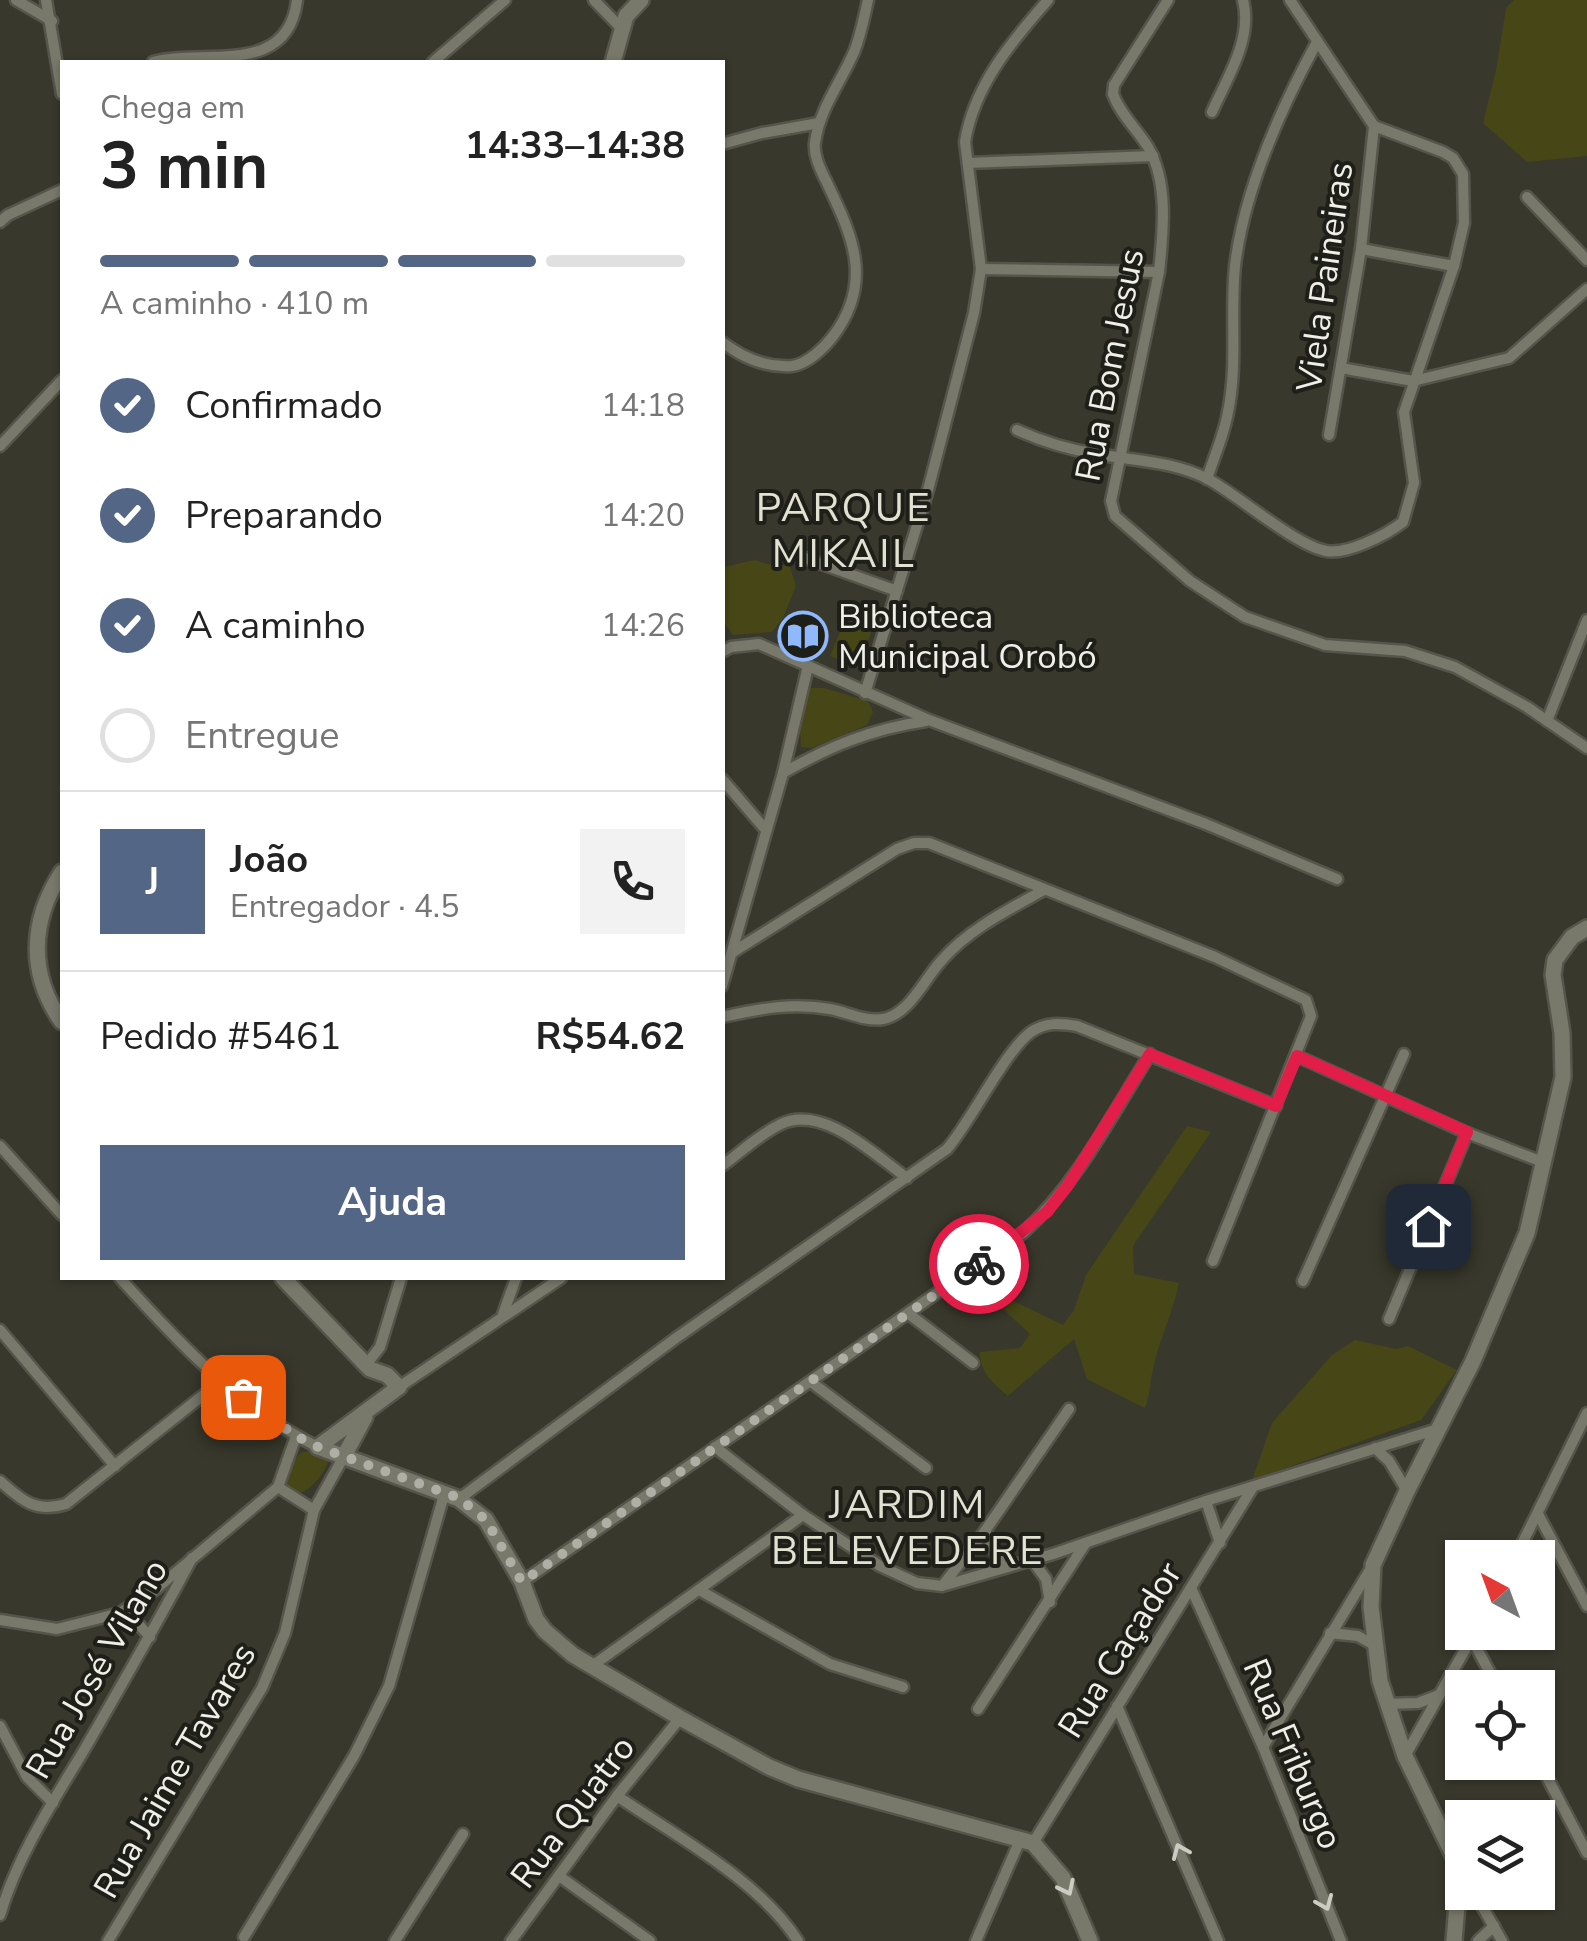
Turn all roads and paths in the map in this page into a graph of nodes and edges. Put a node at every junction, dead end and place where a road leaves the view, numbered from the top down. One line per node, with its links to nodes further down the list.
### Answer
1 (16, 0): 13 (street)
2 (46, 0): 13 (street)
3 (298, 0): 15 (street)
4 (505, 0): 16 (street)
5 (594, 0): 12 (street)
6 (641, 0): 12 (street)
7 (868, 0): 20 (street)
8 (1048, 0): 24 (street)
9 (1168, 0): 23 (street, Rua Bom Jesus)
10 (1243, 0): 19 (street)
11 (1290, 0): 14 (street)
12 (624, 15): 17 (street)
13 (52, 21): 18 (street)
14 (1317, 42): 21 (street); 42 (street)
15 (192, 60)
16 (435, 60)
17 (613, 60)
18 (60, 79)
19 (1212, 112)
20 (819, 123): 22 (street); 34 (street)
21 (1374, 126): 28 (street, Viela Paineiras); 30 (street)
22 (725, 143)
23 (1153, 156): 24 (street); 32 (street, Rua Bom Jesus)
24 (968, 163): 31 (street)
25 (60, 191): 27 (street)
26 (1527, 198): 29 (street)
27 (0, 222)
28 (1362, 249): 30 (street); 35 (street, Viela Paineiras)
29 (1587, 260)
30 (1454, 266): 36 (street)
31 (981, 269): 32 (street); 44 (street)
32 (1160, 272): 41 (street, Rua Bom Jesus)
33 (1587, 288): 36 (street)
34 (725, 344)
35 (1341, 368): 36 (street); 39 (street, Viela Paineiras)
36 (1413, 381): 42 (street)
37 (60, 382): 40 (street)
38 (1017, 430): 41 (street)
39 (1329, 435)
40 (0, 446)
41 (1119, 457): 42 (street); 50 (street, Rua Bom Jesus)
42 (1207, 479)
43 (794, 554): 44 (street)
44 (897, 591): 48 (street)
45 (1587, 620): 50 (street)
46 (725, 650): 47 (street)
47 (808, 666): 48 (street); 52 (street)
48 (865, 693): 49 (street)
49 (930, 720): 52 (street); 56 (street)
50 (1547, 721): 51 (street)
51 (1587, 748)
52 (783, 773): 54 (street)
53 (725, 782): 54 (street)
54 (765, 829): 59 (street)
55 (60, 877): 62 (street)
56 (1337, 879)
57 (1044, 890): 59 (street); 61 (street); 65 (street)
58 (1587, 928): 70 (street)
59 (734, 952): 60 (street)
60 (725, 978)
61 (725, 1016)
62 (60, 1019)
63 (1150, 1054): 67 (street); 72 (street); 81 (street)
64 (1404, 1054): 66 (street)
65 (1297, 1056): 66 (street); 67 (street)
66 (1384, 1094): 68 (street); 80 (street)
67 (1276, 1106): 74 (street)
68 (1467, 1132): 70 (street); 83 (street)
69 (0, 1146): 73 (street)
70 (1545, 1163): 94 (street)
71 (725, 1164): 72 (street)
72 (907, 1178): 106 (street)
73 (60, 1213)
74 (1213, 1261)
75 (122, 1280): 87 (street)
76 (288, 1280): 86 (street)
77 (400, 1280): 86 (street)
78 (515, 1280): 82 (street)
79 (551, 1280): 82 (street)
80 (1303, 1282)
81 (909, 1314): 85 (street); 88 (street)
82 (503, 1315): 89 (street)
83 (1390, 1319)
84 (0, 1330): 100 (street)
85 (973, 1363)
86 (368, 1367): 89 (street); 90 (street)
87 (221, 1380): 95 (street); 100 (street)
88 (811, 1382): 97 (street); 101 (street)
89 (399, 1388): 90 (street)
90 (383, 1400): 93 (street)
91 (1069, 1409): 111 (street)
92 (1587, 1413): 109 (street)
93 (367, 1414): 96 (street); 99 (street)
94 (1438, 1429): 98 (street); 105 (street)
95 (296, 1436): 96 (street); 104 (street)
96 (318, 1447): 99 (street)
97 (715, 1447): 110 (street); 119 (street)
98 (1375, 1448): 103 (street); 105 (street)
99 (343, 1458): 106 (street); 108 (street, Rua Jaime Tavares)
100 (115, 1466): 102 (street)
101 (926, 1468)
102 (0, 1481)
103 (1253, 1486): 107 (street); 113 (street, Rua Caçador)
104 (278, 1488): 108 (street); 115 (street)
105 (1407, 1490): 117 (street)
106 (451, 1497): 119 (street); 153 (street)
107 (1206, 1501): 113 (street); 114 (street)
108 (314, 1510): 155 (street, Rua Jaime Tavares)
109 (1538, 1514): 112 (street); 124 (street)
110 (803, 1515): 120 (street); 121 (street)
111 (986, 1531): 118 (street); 120 (street)
112 (1524, 1540)
113 (1220, 1543): 122 (street, Rua Caçador)
114 (1086, 1544): 116 (street); 123 (street)
115 (192, 1558): 125 (street); 128 (street, Rua José Vilano)
116 (1032, 1560): 118 (street); 123 (street)
117 (1373, 1565): 127 (street); 129 (street)
118 (1003, 1568): 120 (street)
119 (522, 1582): 131 (street)
120 (942, 1586)
121 (701, 1590): 131 (street); 132 (street)
122 (1192, 1590): 135 (street, Rua Caçador); 139 (street, Rua Friburgo)
123 (1050, 1602): 136 (street)
124 (1587, 1606)
125 (120, 1613): 126 (street); 128 (street)
126 (0, 1620)
127 (1330, 1633): 129 (street); 139 (street)
128 (150, 1637): 143 (street, Rua José Vilano)
129 (1374, 1646): 134 (street)
130 (1466, 1650): 133 (street)
131 (592, 1666): 137 (street)
132 (903, 1687)
133 (1441, 1694): 134 (street); 140 (street)
134 (1386, 1704): 140 (street)
135 (1117, 1706): 146 (street, Rua Caçador); 162 (street, one-way to 135)
136 (978, 1709)
137 (680, 1718): 142 (street, Rua Quatro); 146 (street)
138 (0, 1726): 143 (street)
139 (1263, 1748): 163 (street, Rua Friburgo, one-way to 163)
140 (1405, 1756): 145 (street)
141 (1549, 1780): 147 (street)
142 (617, 1796): 148 (street, Rua Quatro); 159 (street)
143 (53, 1803): 151 (street, Rua José Vilano)
144 (463, 1834): 156 (street)
145 (1445, 1838)
146 (1026, 1841): 160 (street, Rua Caçador); 161 (street, one-way to 161)
147 (1587, 1852)
148 (559, 1876): 154 (street); 157 (street, Rua Quatro)
149 (1457, 1910): 164 (street)
150 (1485, 1910): 152 (street)
151 (0, 1915)
152 (1494, 1926): 165 (street); 166 (street)
153 (244, 1937)
154 (634, 1937): 158 (street)
155 (108, 1941)
156 (394, 1941)
157 (512, 1941)
158 (650, 1941)
159 (798, 1941)
160 (976, 1941)
161 (1090, 1941)
162 (1218, 1941)
163 (1341, 1941)
164 (1454, 1941)
165 (1478, 1941)
166 (1502, 1941)

